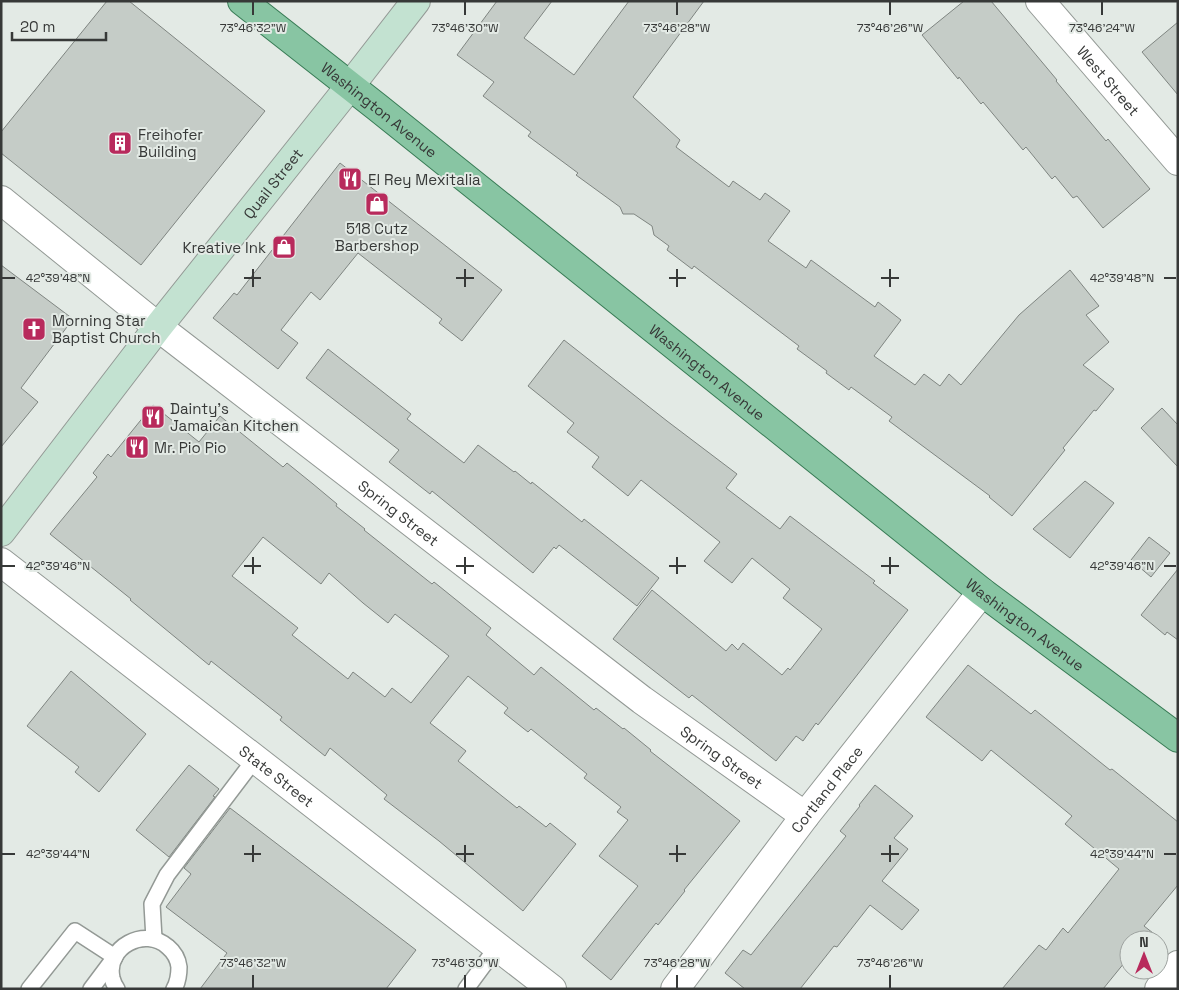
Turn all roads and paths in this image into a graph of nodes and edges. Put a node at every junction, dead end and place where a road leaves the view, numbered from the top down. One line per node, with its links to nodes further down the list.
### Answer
1 (242, 1): 4 (main road, Washington Avenue)
2 (416, 1): 4 (street, Quail Street)
3 (1040, 1): 5 (street, West Street)
4 (350, 86): 7 (street, Quail Street); 10 (main road, Washington Avenue)
5 (1178, 161)
6 (1, 200): 7 (street, Spring Street)
7 (158, 327): 8 (street, Quail Street); 13 (street, Spring Street)
8 (1, 532)
9 (1, 562): 12 (street, State Street)
10 (982, 592): 11 (main road, Washington Avenue); 13 (street, Cortland Place)
11 (1178, 738)
12 (255, 759): 14 (lane); 15 (street, State Street)
13 (805, 816): 24 (street, Cortland Place)
14 (154, 939): 16 (lane); 21 (lane)
15 (498, 947): 22 (lane); 23 (street, State Street)
16 (115, 957): 18 (lane); 19 (lane); 20 (lane)
17 (1178, 965): 25 (street)
18 (28, 989)
19 (91, 989)
20 (116, 989)
21 (174, 989)
22 (466, 989)
23 (552, 989)
24 (676, 989)
25 (1159, 989)

